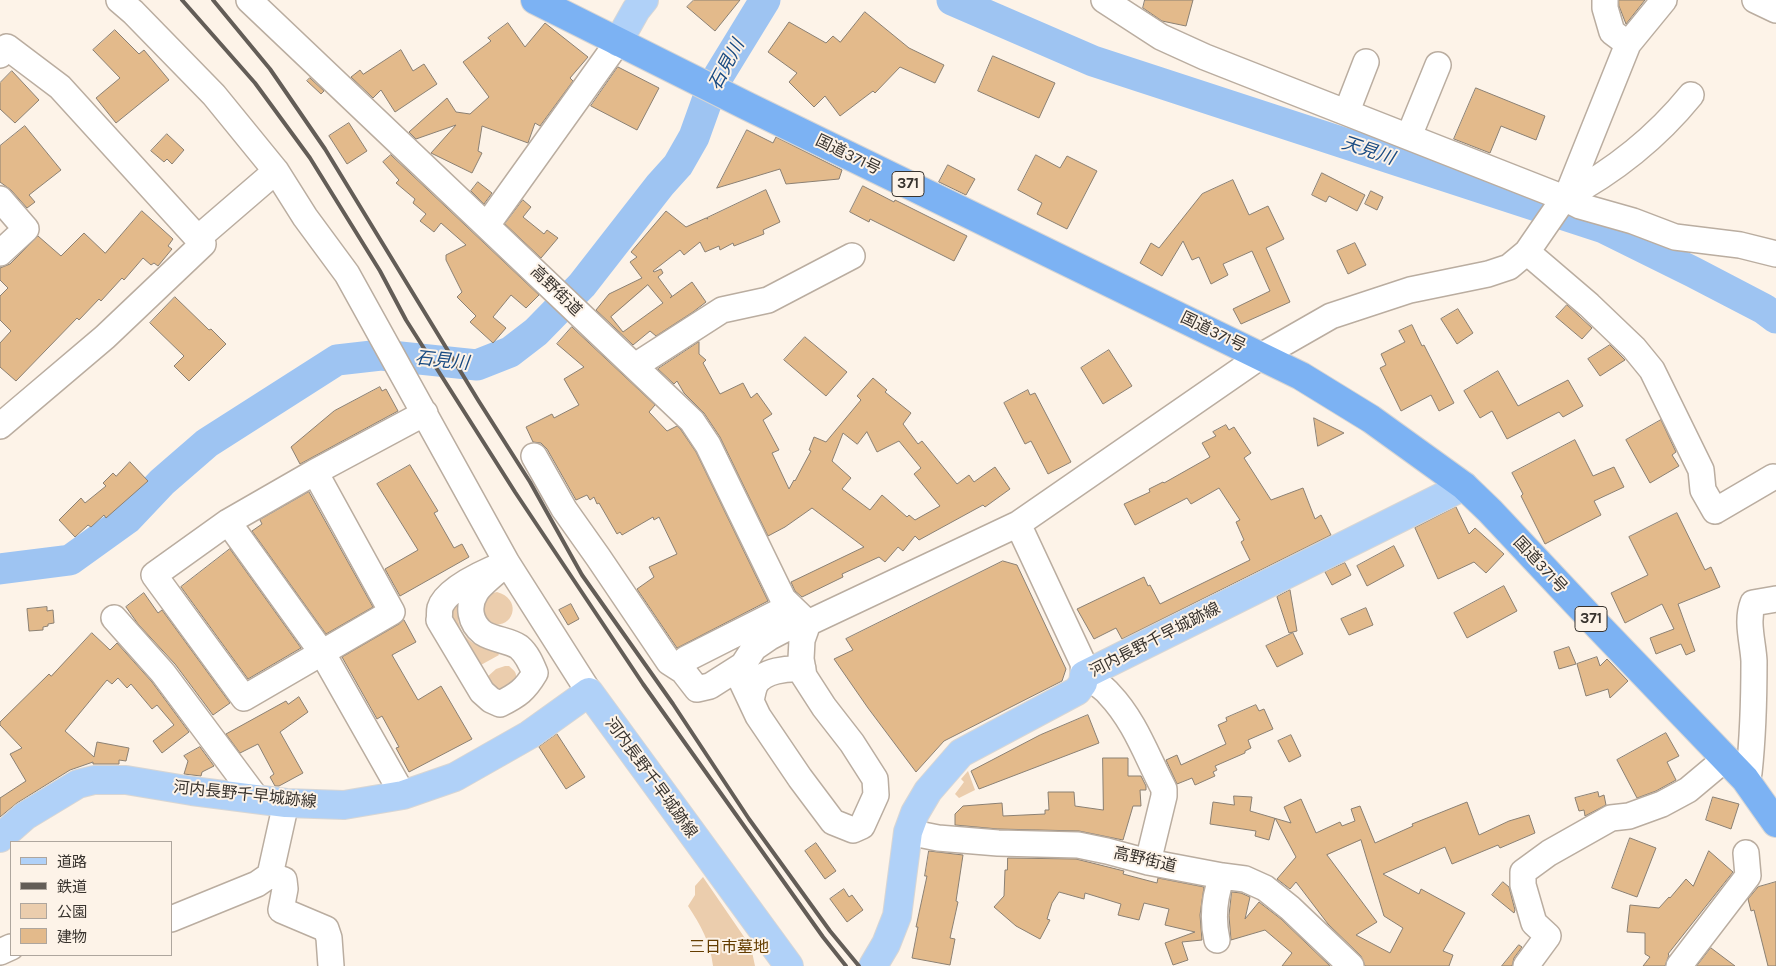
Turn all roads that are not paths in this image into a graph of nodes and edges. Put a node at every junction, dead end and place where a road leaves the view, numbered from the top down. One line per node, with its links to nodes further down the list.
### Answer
1 (119, 0): 18 (street)
2 (248, 0): 21 (street, 高野街道)
3 (534, 0): 10 (highway, 国道371号 / 371)
4 (644, 0): 10 (main road)
5 (1605, 0): 11 (street)
6 (1664, 0): 11 (street)
7 (1755, 0): 9 (street)
8 (1116, 4): 16 (street)
9 (1776, 10)
10 (618, 42): 21 (street); 27 (highway, 国道371号 / 371)
11 (1628, 44): 20 (street)
12 (0, 55): 22 (street)
13 (1366, 62): 16 (street)
14 (1438, 65): 17 (street)
15 (1691, 95): 20 (street)
16 (1347, 112): 17 (street)
17 (1409, 136): 20 (street)
18 (276, 171): 22 (street); 29 (street)
19 (0, 199): 24 (street)
20 (1563, 200): 23 (street); 25 (street)
21 (487, 225): 28 (street, 高野街道)
22 (197, 239): 30 (street)
23 (1532, 246): 27 (street); 33 (street)
24 (0, 253)
25 (1776, 254)
26 (852, 256): 28 (street)
27 (1261, 356): 34 (highway, 国道371号 / 371); 36 (street)
28 (635, 366): 40 (street, 高野街道)
29 (425, 413): 32 (street); 37 (street)
30 (0, 426)
31 (534, 456): 44 (street)
32 (315, 472): 35 (street); 41 (street)
33 (1773, 477)
34 (1464, 486): 45 (main road, 河内長野千早城跡線); 49 (highway, 国道371号 / 371)
35 (228, 522): 41 (street); 41 (street)
36 (1018, 524): 40 (street); 45 (street)
37 (507, 563): 37 (street); 46 (street)
38 (1776, 599): 48 (street)
39 (114, 618): 52 (street)
40 (808, 623): 42 (street); 43 (street); 44 (street)
41 (323, 654): 51 (street)
42 (743, 665): 44 (street); 47 (street)
43 (803, 669): 47 (street); 47 (street)
44 (683, 671)
45 (1084, 675): 55 (main road, 河内長野千早城跡線); 58 (street)
46 (589, 692): 51 (main road, 河内長野千早城跡線); 65 (main road, 河内長野千早城跡線)
47 (751, 701)
48 (1765, 722): 50 (street)
49 (1726, 759): 50 (highway, 国道371号 / 371); 67 (street)
50 (1745, 779): 54 (highway, 国道371号 / 371)
51 (403, 795): 53 (main road, 河内長野千早城跡線)
52 (257, 799): 53 (main road, 河内長野千早城跡線); 56 (main road, 河内長野千早城跡線)
53 (286, 803): 59 (street)
54 (1776, 823)
55 (908, 832): 58 (street, 高野街道); 63 (main road, 河内長野千早城跡線)
56 (0, 838)
57 (1746, 853): 68 (street)
58 (1148, 862): 60 (street, 高野街道)
59 (270, 875): 61 (street); 64 (street)
60 (1222, 876): 62 (street); 66 (street, 高野街道)
61 (172, 919)
62 (1217, 940)
63 (874, 964)
64 (331, 966)
65 (789, 966)
66 (1351, 966)
67 (1526, 966)
68 (1679, 966)

